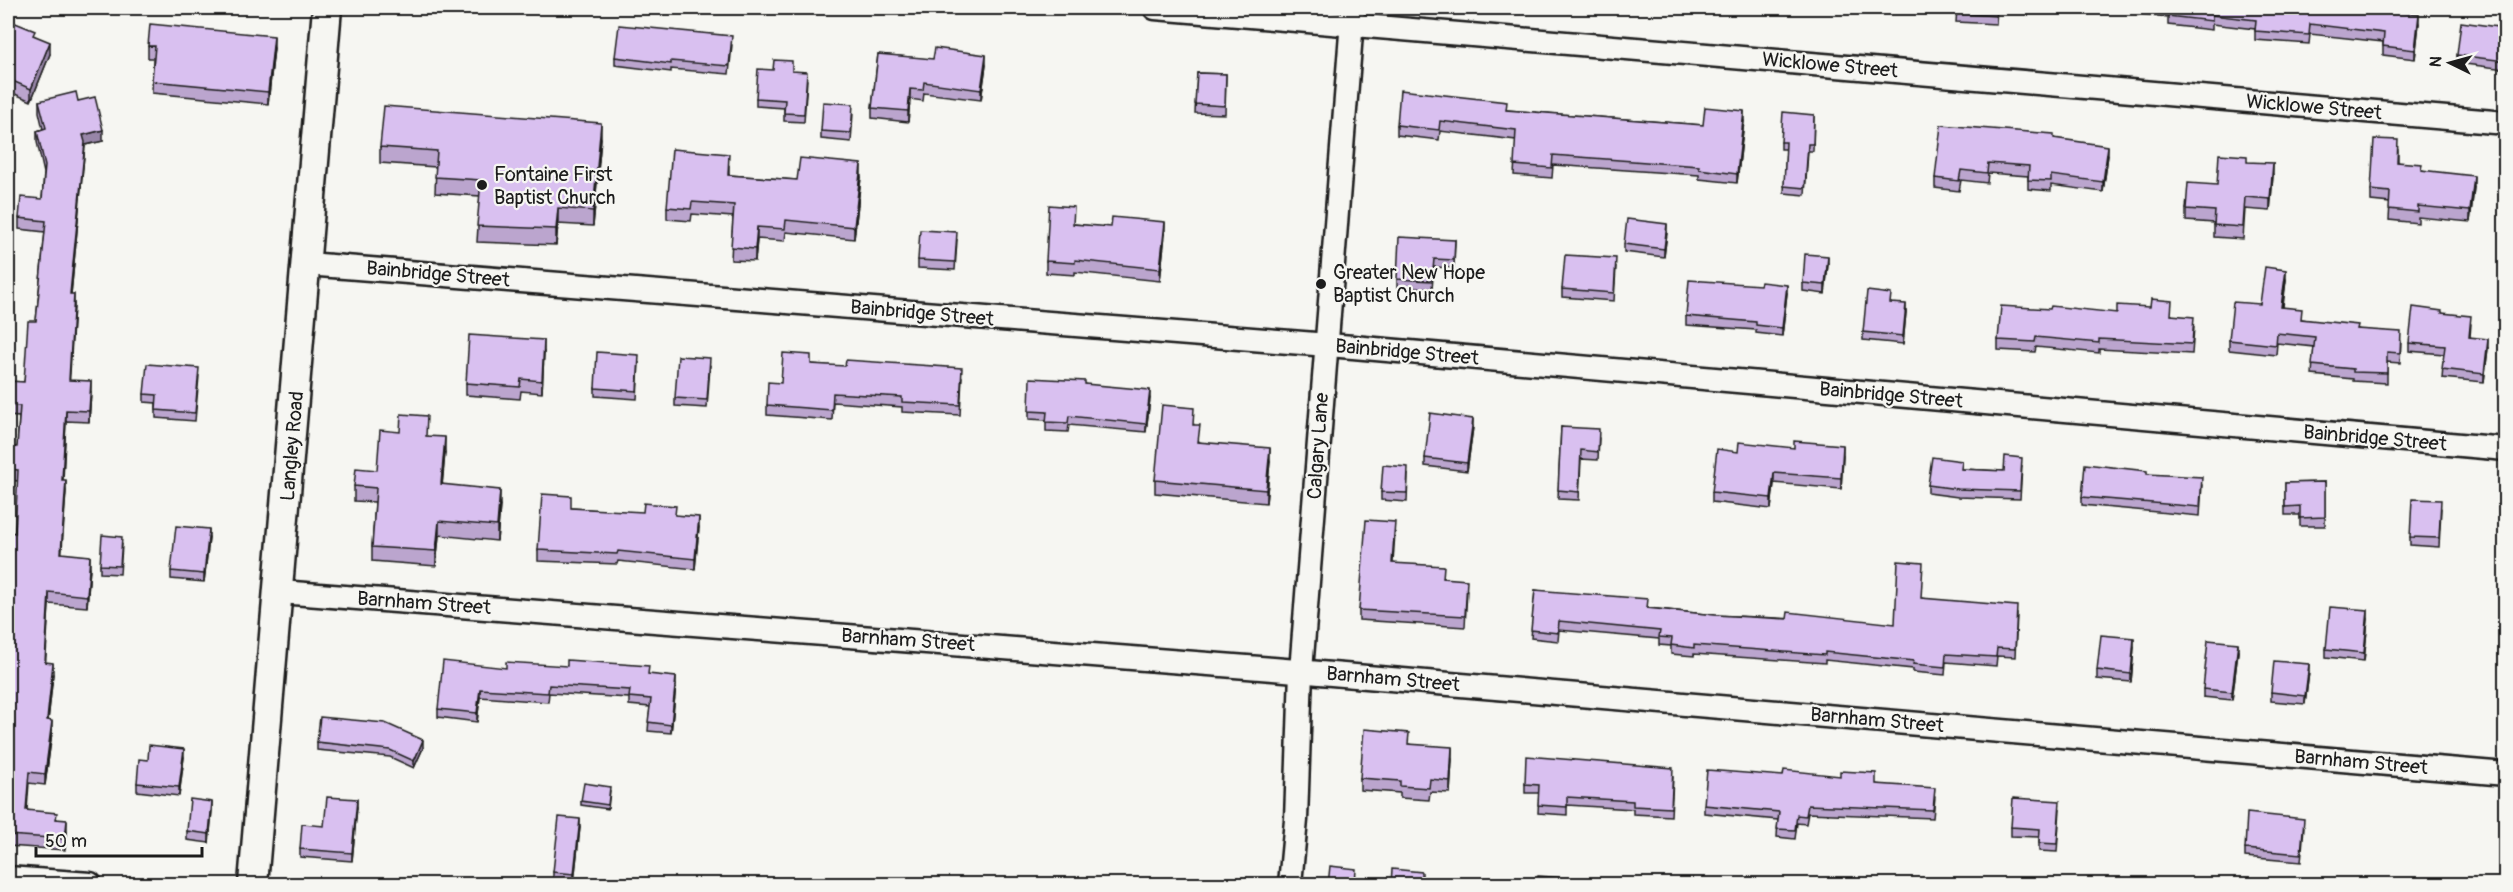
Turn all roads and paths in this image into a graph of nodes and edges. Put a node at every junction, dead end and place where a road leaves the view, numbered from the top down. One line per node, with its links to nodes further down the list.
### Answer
1 (327, 8): 5 (street, Langley Road)
2 (1155, 8): 3 (street, Wicklowe Street)
3 (1352, 16): 4 (street, Wicklowe Street); 6 (street, Calgary Lane)
4 (2505, 123)
5 (308, 264): 6 (street, Bainbridge Street); 8 (street, Langley Road)
6 (1325, 345): 7 (street, Bainbridge Street); 9 (street, Calgary Lane)
7 (2505, 449)
8 (280, 592): 9 (street, Barnham Street); 13 (street, Langley Road)
9 (1301, 671): 10 (street, Barnham Street); 14 (street, Calgary Lane)
10 (2505, 774)
11 (8, 878): 12 (street)
12 (90, 885)
13 (253, 885)
14 (1290, 885)

